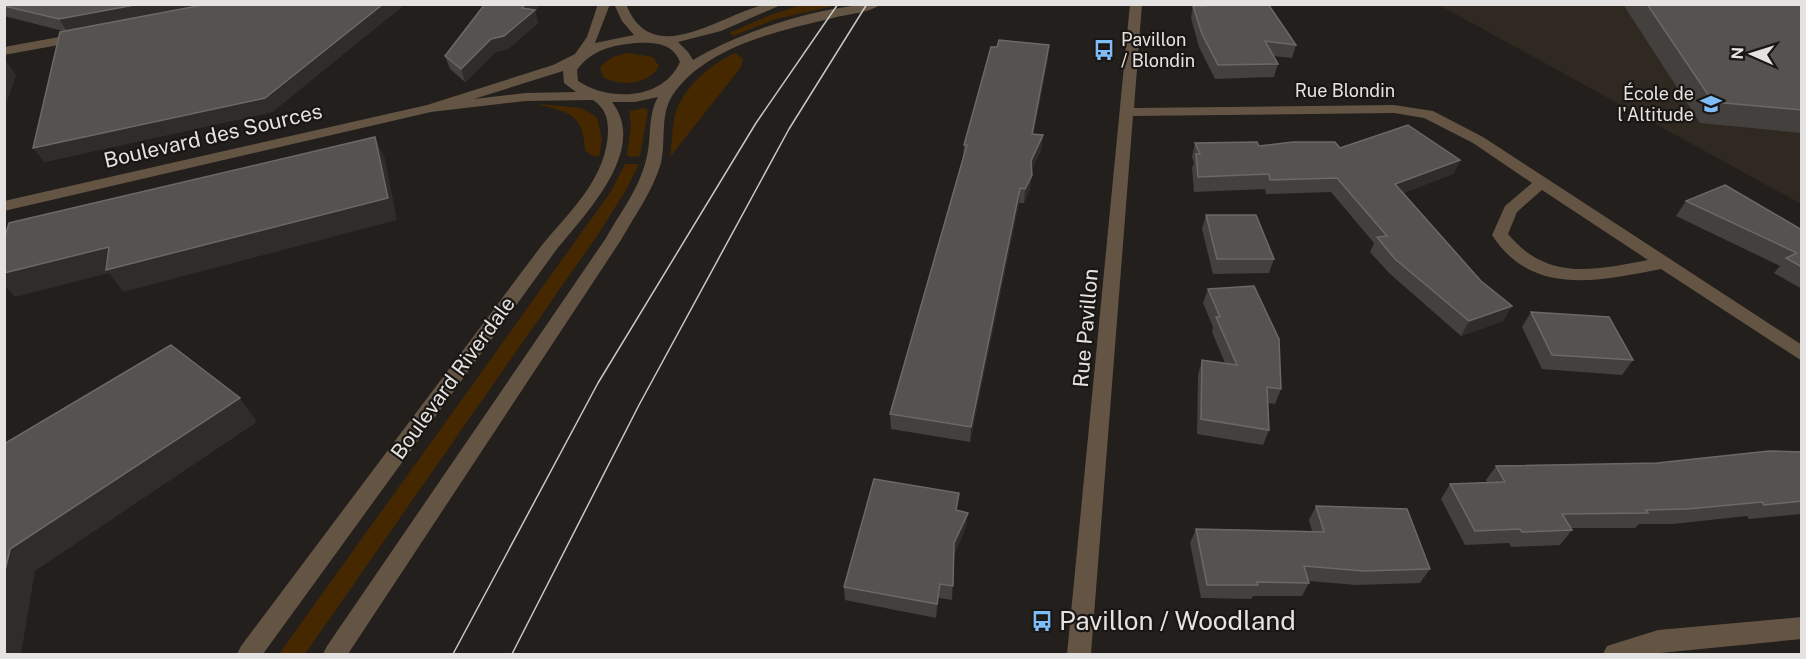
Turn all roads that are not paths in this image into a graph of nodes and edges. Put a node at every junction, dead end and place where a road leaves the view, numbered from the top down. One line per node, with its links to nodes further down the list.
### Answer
1 (604, 4): 9 (street)
2 (620, 4): 7 (street)
3 (777, 4): 7 (street)
4 (875, 4): 10 (street)
5 (1136, 4): 13 (street, Rue Pavillon)
6 (90, 35): 8 (street)
7 (652, 39): 9 (street, Boulevard des Sources); 10 (street)
8 (4, 51)
9 (580, 57): 11 (street); 12 (street, Boulevard des Sources)
10 (678, 79): 11 (street, Boulevard des Sources); 20 (street)
11 (595, 96): 12 (street, Boulevard des Sources); 19 (street, Boulevard Riverdale)
12 (431, 108): 15 (street, Boulevard des Sources)
13 (1128, 112): 14 (street, Rue Blondin); 21 (street, Rue Pavillon)
14 (1542, 182): 16 (street, Rue Blondin); 16 (street)
15 (4, 206)
16 (1664, 263): 17 (street, Rue Blondin)
17 (1802, 354)
18 (1802, 628): 22 (street)
19 (249, 654)
20 (335, 654)
21 (1079, 654)
22 (1616, 654)

